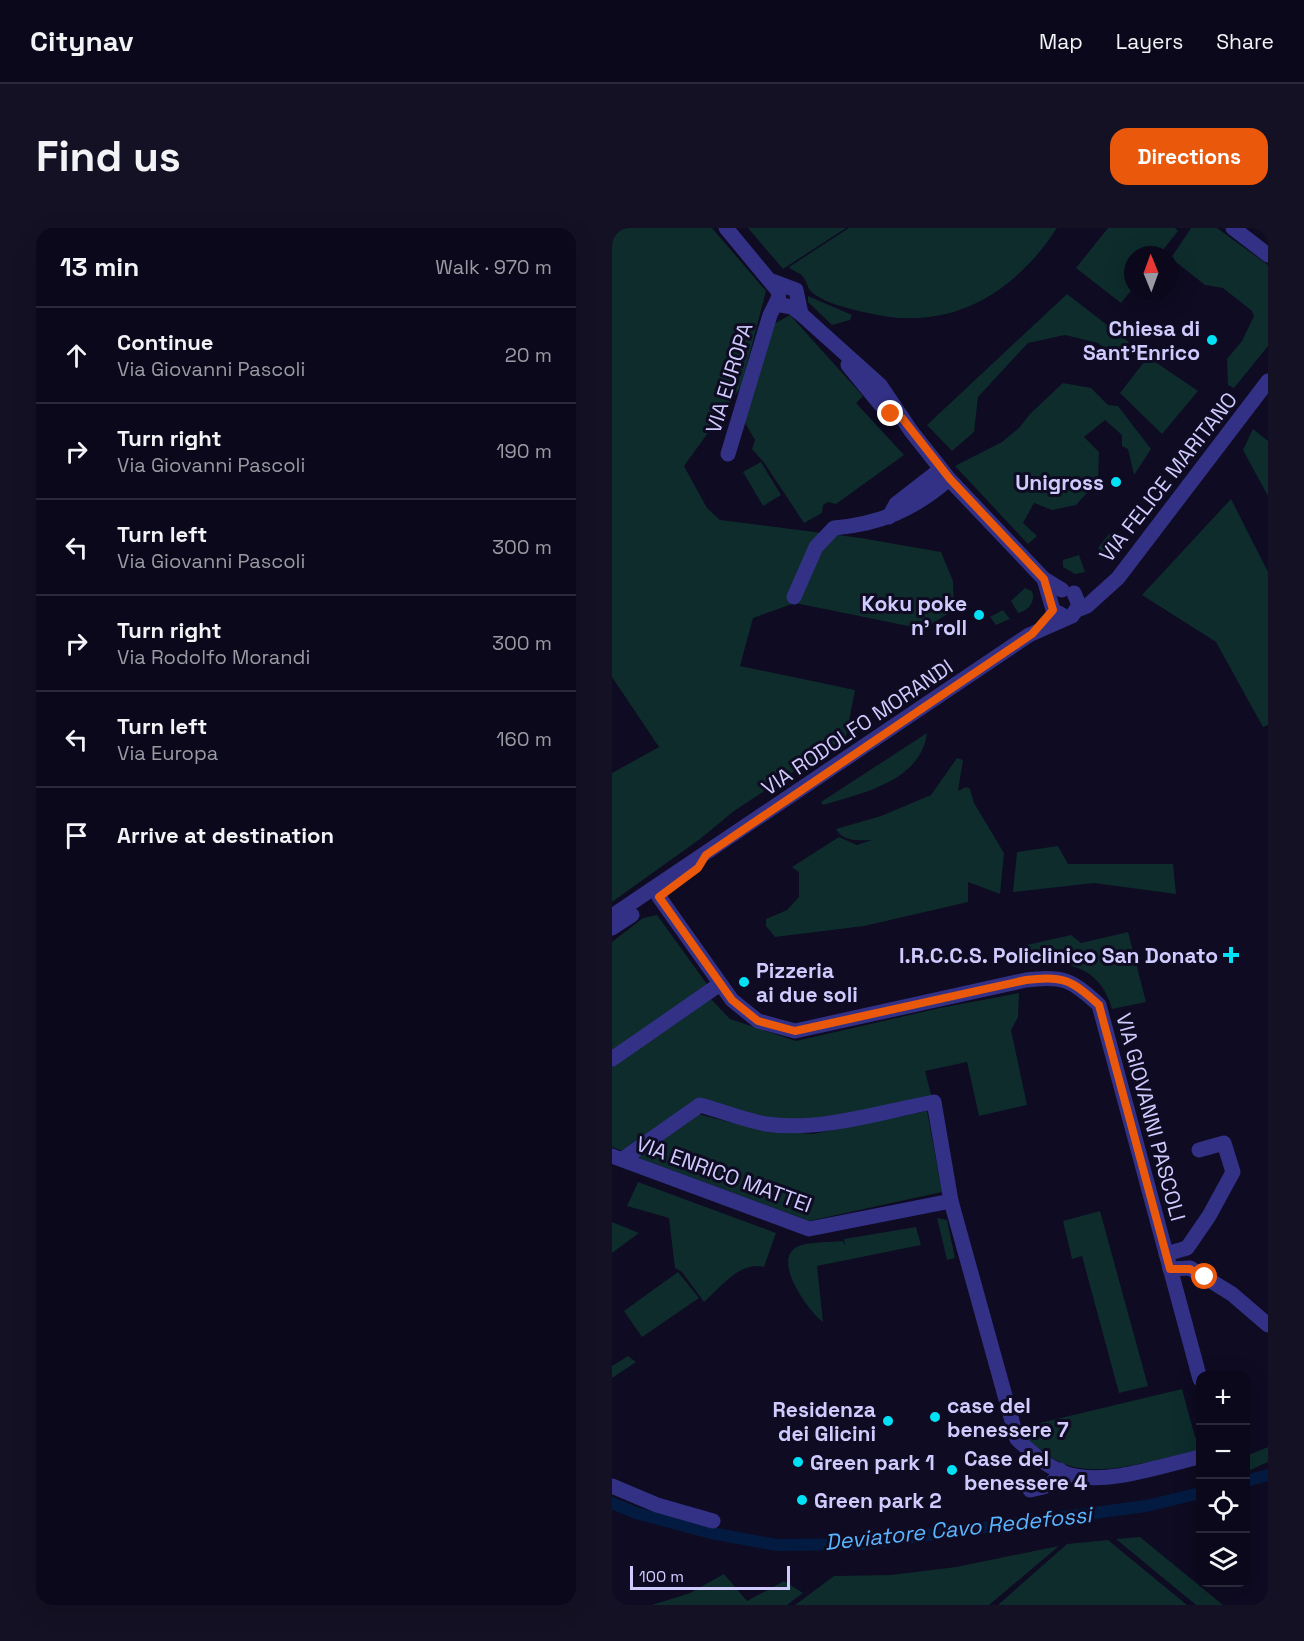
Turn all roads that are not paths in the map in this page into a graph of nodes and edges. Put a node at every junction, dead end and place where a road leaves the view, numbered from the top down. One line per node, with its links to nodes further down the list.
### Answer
1 (726, 228): 4 (street)
2 (1233, 228): 3 (street)
3 (1268, 255)
4 (787, 299): 6 (street, VIA EUROPA); 7 (street)
5 (1268, 381): 9 (street, VIA FELICE MARITANO)
6 (728, 454)
7 (945, 474): 8 (street); 9 (street)
8 (794, 597)
9 (1064, 603): 10 (street, VIA RODOLFO MORANDI)
10 (701, 857): 11 (street, VIA RODOLFO MORANDI); 12 (street, VIA RODOLFO MORANDI)
11 (659, 897): 13 (street, VIA RODOLFO MORANDI); 14 (street, VIA RODOLFO MORANDI); 15 (street, VIA GIOVANNI PASCOLI)
12 (612, 916)
13 (612, 922)
14 (612, 928)
15 (720, 984): 16 (street); 20 (street, VIA GIOVANNI PASCOLI)
16 (612, 1059)
17 (1199, 1150): 20 (street, VIA GIOVANNI PASCOLI)
18 (617, 1157): 19 (street, VIA ENRICO MATTEI); 19 (street)
19 (951, 1201): 24 (street)
20 (1168, 1261): 21 (street); 22 (street, VIA GIOVANNI PASCOLI)
21 (1268, 1325)
22 (1198, 1371)
23 (1196, 1458): 24 (street)
24 (1060, 1470): 26 (street)
25 (612, 1486): 27 (street)
26 (1030, 1490)
27 (713, 1521)

